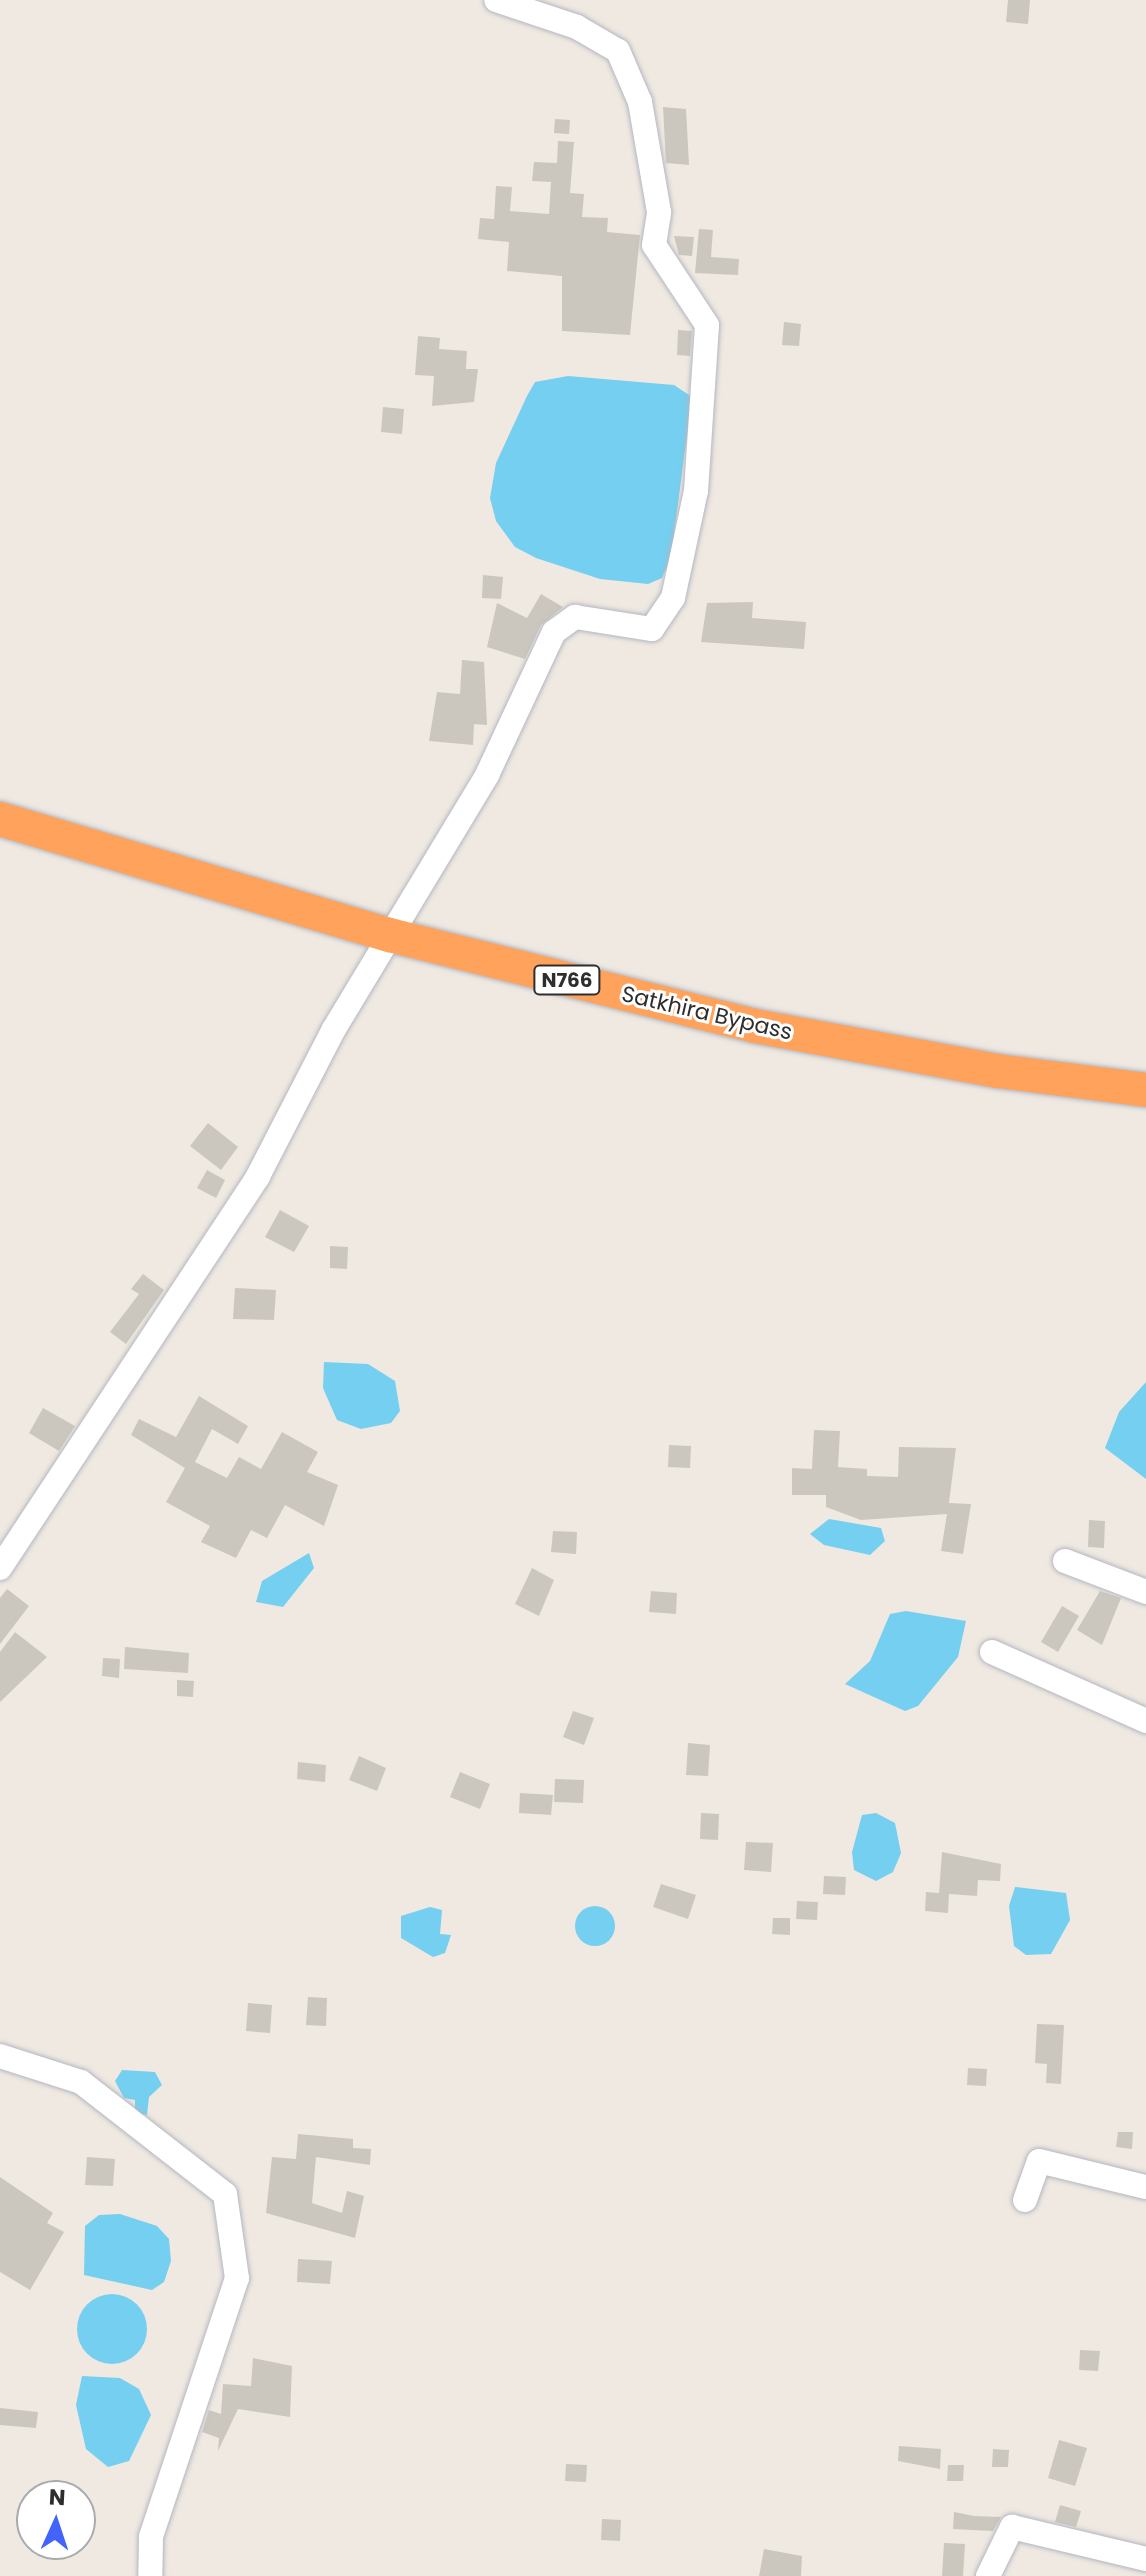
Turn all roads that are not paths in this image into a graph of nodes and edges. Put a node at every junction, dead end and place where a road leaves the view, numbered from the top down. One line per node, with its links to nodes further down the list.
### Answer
1 (496, 0): 3 (street)
2 (0, 819): 3 (highway, Satkhira Bypass / N766)
3 (390, 935): 4 (highway, Satkhira Bypass / N766); 6 (street)
4 (1146, 1090)
5 (1065, 1561): 7 (street)
6 (0, 1568)
7 (1146, 1592)
8 (992, 1652): 9 (street)
9 (1146, 1721)
10 (0, 2056): 14 (street)
11 (1146, 2187): 12 (street)
12 (1025, 2200)
13 (1146, 2559): 15 (street)
14 (150, 2576)
15 (988, 2576)

